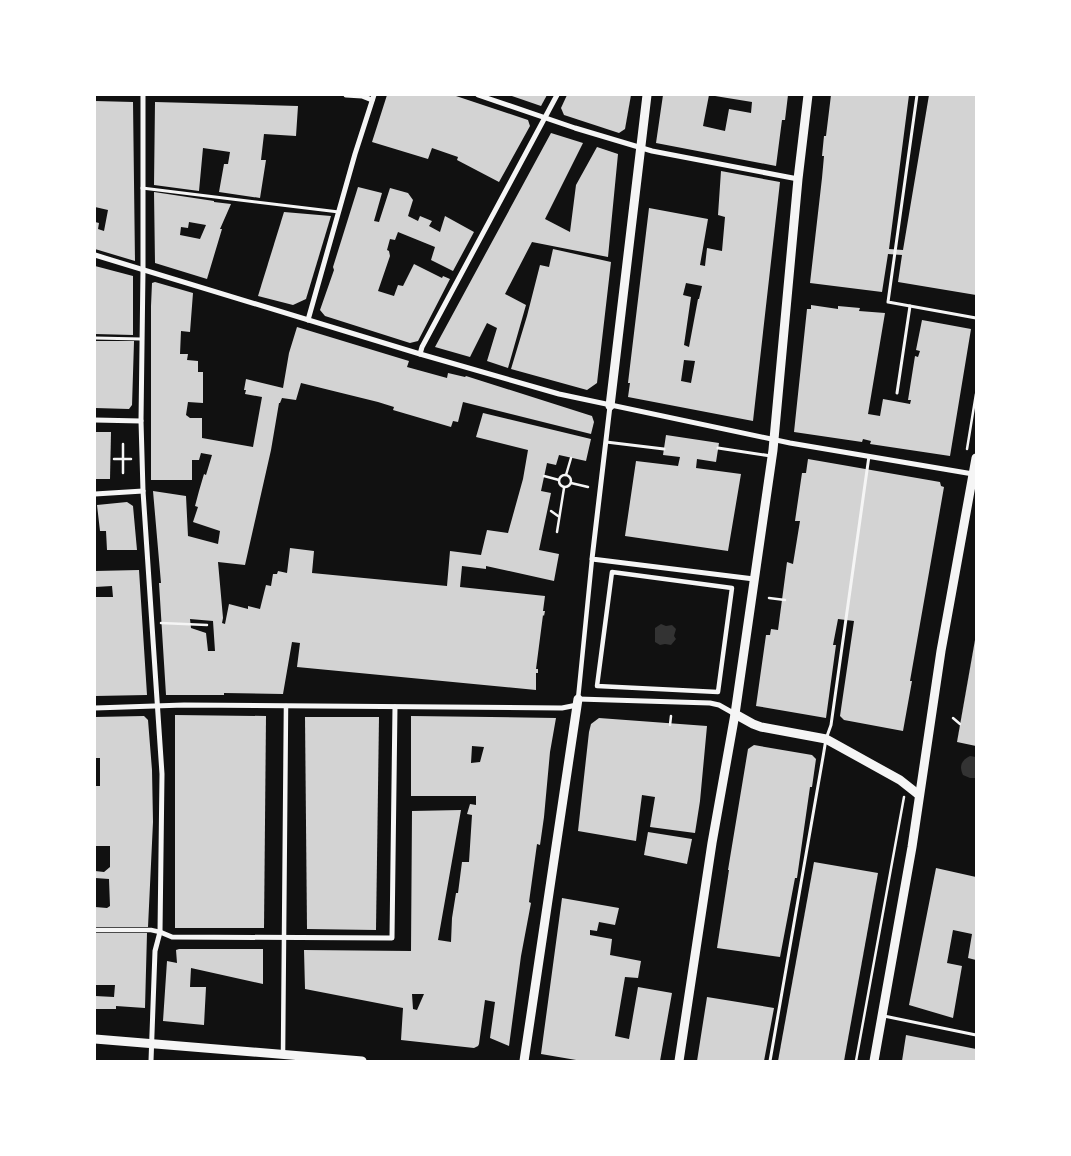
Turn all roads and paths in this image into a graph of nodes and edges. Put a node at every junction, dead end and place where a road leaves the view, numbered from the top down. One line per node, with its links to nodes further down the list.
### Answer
1 (143, 95): 12 (street)
2 (346, 95): 8 (street)
3 (478, 95): 9 (street)
4 (557, 95): 9 (street)
5 (647, 95): 10 (street)
6 (808, 95): 11 (street)
7 (917, 95): 16 (lane)
8 (373, 97): 13 (street)
9 (545, 118): 10 (street); 21 (street)
10 (641, 147): 11 (street); 24 (street)
11 (798, 179): 27 (street)
12 (142, 188): 13 (lane); 15 (street)
13 (339, 212): 18 (street)
14 (95, 255): 15 (street)
15 (143, 270): 18 (street); 20 (street)
16 (910, 306): 17 (lane); 22 (lane)
17 (976, 318)
18 (308, 320): 21 (street)
19 (95, 338): 20 (lane)
20 (142, 339): 26 (street)
21 (420, 354): 24 (street)
22 (897, 393)
23 (976, 394): 32 (path)
24 (610, 406): 27 (street); 28 (street)
25 (95, 420): 26 (street)
26 (141, 421): 48 (street)
27 (774, 439): 33 (street); 34 (street)
28 (606, 442): 31 (lane); 53 (street)
29 (123, 444): 38 (path)
30 (718, 448): 33 (lane)
31 (664, 450)
32 (966, 454)
33 (772, 456): 54 (street)
34 (869, 456): 41 (street); 70 (lane)
35 (571, 458): 42 (path)
36 (976, 458): 41 (street)
37 (114, 459): 38 (path)
38 (123, 459): 39 (path); 40 (path)
39 (131, 459)
40 (123, 474)
41 (975, 474): 71 (street)
42 (566, 475): 44 (path); 45 (path)
43 (544, 476): 44 (path)
44 (559, 480): 47 (path)
45 (571, 483): 46 (path); 47 (path)
46 (588, 487)
47 (564, 488): 51 (path)
48 (143, 491): 49 (street); 61 (street)
49 (95, 494)
50 (551, 511): 51 (path)
51 (559, 516): 52 (path)
52 (557, 532)
53 (592, 559): 54 (street); 60 (street)
54 (754, 579): 65 (street)
55 (732, 588): 55 (street)
56 (769, 598): 57 (path)
57 (784, 600)
58 (160, 623): 59 (path)
59 (207, 625)
60 (578, 702): 63 (street); 65 (street); 83 (street)
61 (158, 706): 62 (street); 64 (street); 74 (street)
62 (286, 706): 63 (street); 75 (street)
63 (395, 707): 75 (street)
64 (95, 708)
65 (735, 714): 70 (street); 84 (street)
66 (671, 716): 69 (path)
67 (953, 718): 68 (path)
68 (960, 724)
69 (670, 725)
70 (826, 739): 71 (street); 85 (lane)
71 (919, 795): 76 (street)
72 (904, 799): 86 (path)
73 (95, 930): 74 (street)
74 (160, 932): 75 (street); 79 (street)
75 (284, 937): 80 (street)
76 (882, 1016): 77 (lane); 87 (street)
77 (976, 1035)
78 (95, 1039): 79 (street)
79 (152, 1044): 80 (street); 81 (street)
80 (283, 1057): 82 (street)
81 (151, 1061)
82 (362, 1061)
83 (524, 1061)
84 (679, 1061)
85 (770, 1061)
86 (856, 1061)
87 (874, 1061)

